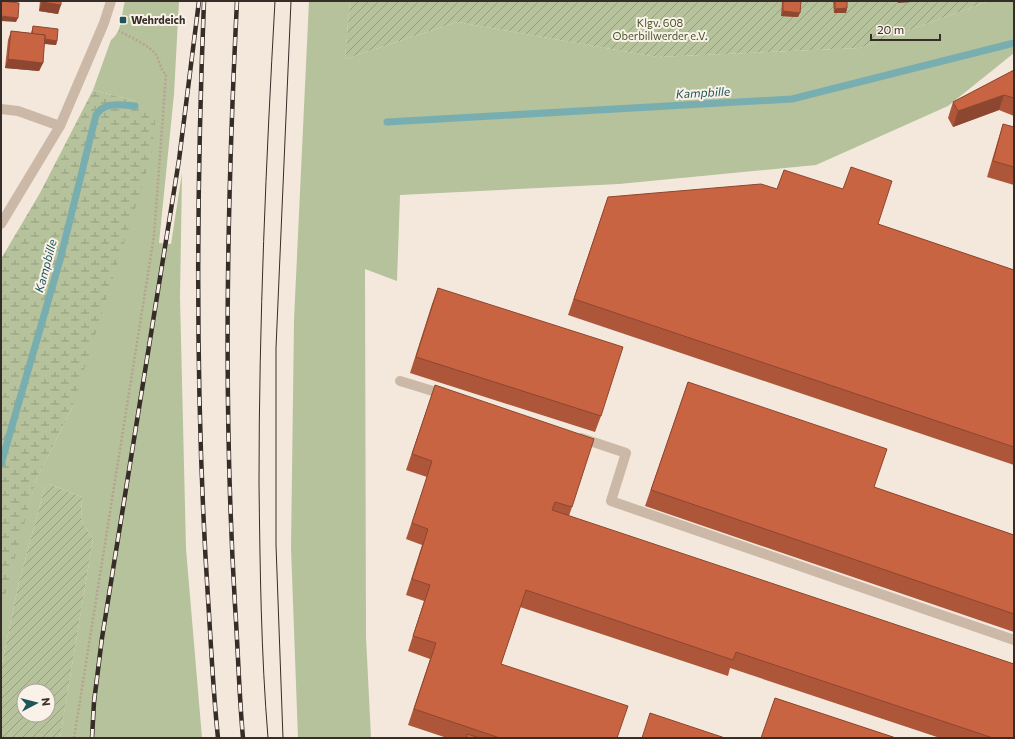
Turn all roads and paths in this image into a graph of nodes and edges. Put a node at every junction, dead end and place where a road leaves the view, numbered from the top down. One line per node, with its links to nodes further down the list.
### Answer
1 (111, 1): 4 (street)
2 (134, 39): 10 (path)
3 (1, 109): 4 (street)
4 (60, 126): 5 (street)
5 (1, 224)
6 (400, 381): 7 (street)
7 (453, 398)
8 (574, 436): 9 (street)
9 (1014, 640)
10 (74, 738)

